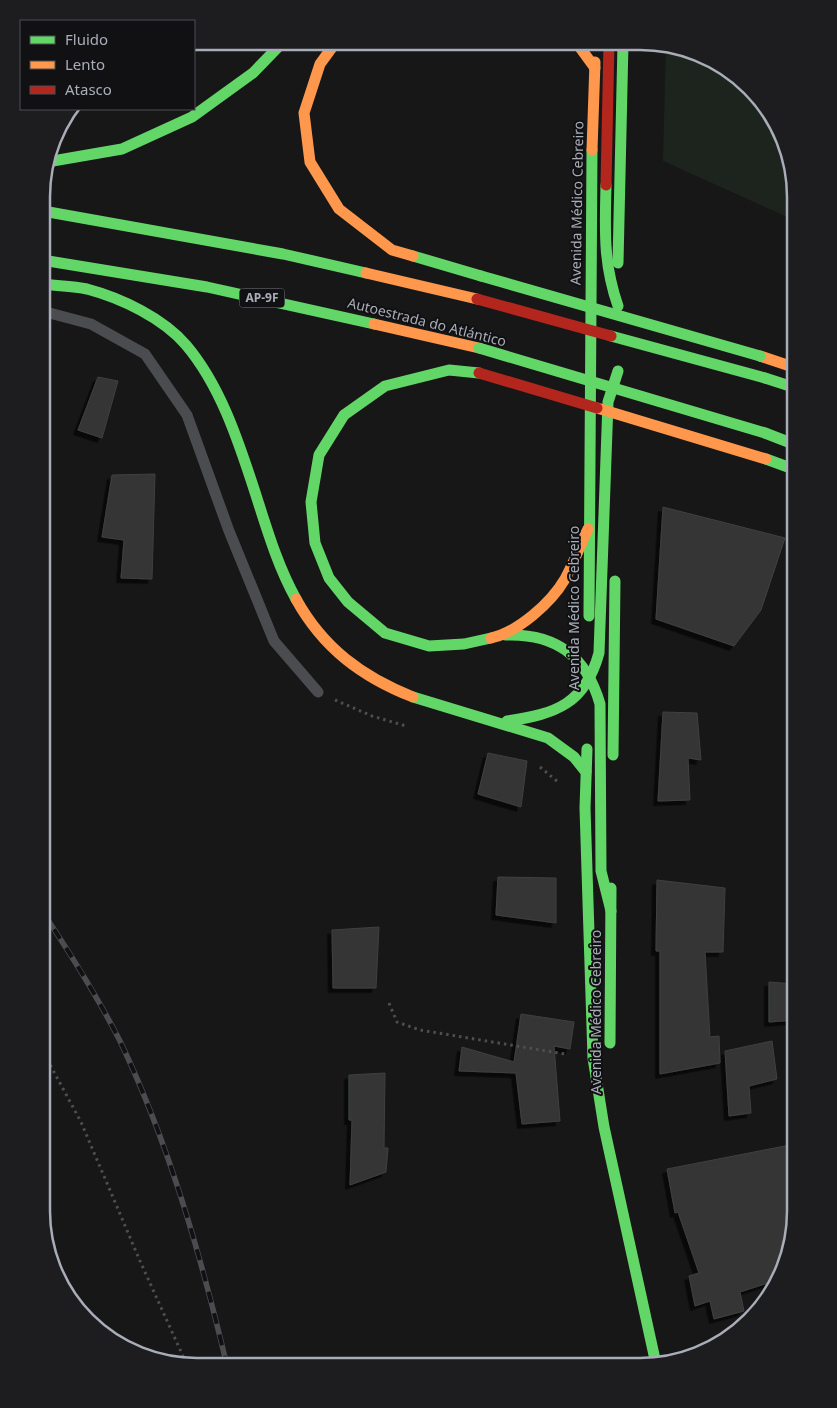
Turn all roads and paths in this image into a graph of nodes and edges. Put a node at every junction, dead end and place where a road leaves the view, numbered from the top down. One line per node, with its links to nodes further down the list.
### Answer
1 (275, 50): 8 (main road)
2 (330, 50): 15 (main road, bridge)
3 (582, 50): 7 (main road)
4 (609, 50): 12 (main road)
5 (623, 50): 12 (main road)
6 (596, 51): 7 (main road, Avenida Médico Cebreiro)
7 (595, 68): 19 (main road, Avenida Médico Cebreiro)
8 (55, 161)
9 (50, 212): 16 (main road, bridge)
10 (50, 261): 17 (main road, Autoestrada do Atlántico / AP-9F, bridge)
11 (50, 285): 25 (main road)
12 (618, 306): 14 (main road)
13 (50, 313): 24 (lane)
14 (618, 361): 20 (main road); 23 (main road)
15 (787, 365)
16 (787, 385)
17 (787, 442)
18 (787, 466): 22 (main road, bridge)
19 (588, 529): 22 (main road); 23 (main road, Avenida Médico Cebreiro)
20 (615, 549)
21 (615, 568): 26 (main road)
22 (504, 635): 23 (main road)
23 (590, 678): 25 (main road); 27 (main road, Avenida Médico Cebreiro); 29 (main road)
24 (318, 692)
25 (500, 722): 27 (main road)
26 (613, 762)
27 (586, 772): 31 (main road, Avenida Médico Cebreiro)
28 (612, 781): 29 (main road, Avenida Médico Cebreiro)
29 (611, 911): 32 (main road, Avenida Médico Cebreiro)
30 (389, 1003): 31 (path)
31 (593, 1058): 35 (main road, Avenida Médico Cebreiro)
32 (610, 1058)
33 (50, 1063): 36 (path)
34 (610, 1090): 35 (main road, Avenida Médico Cebreiro)
35 (616, 1171): 37 (main road, Avenida Médico Cebreiro)
36 (183, 1357)
37 (655, 1357)

